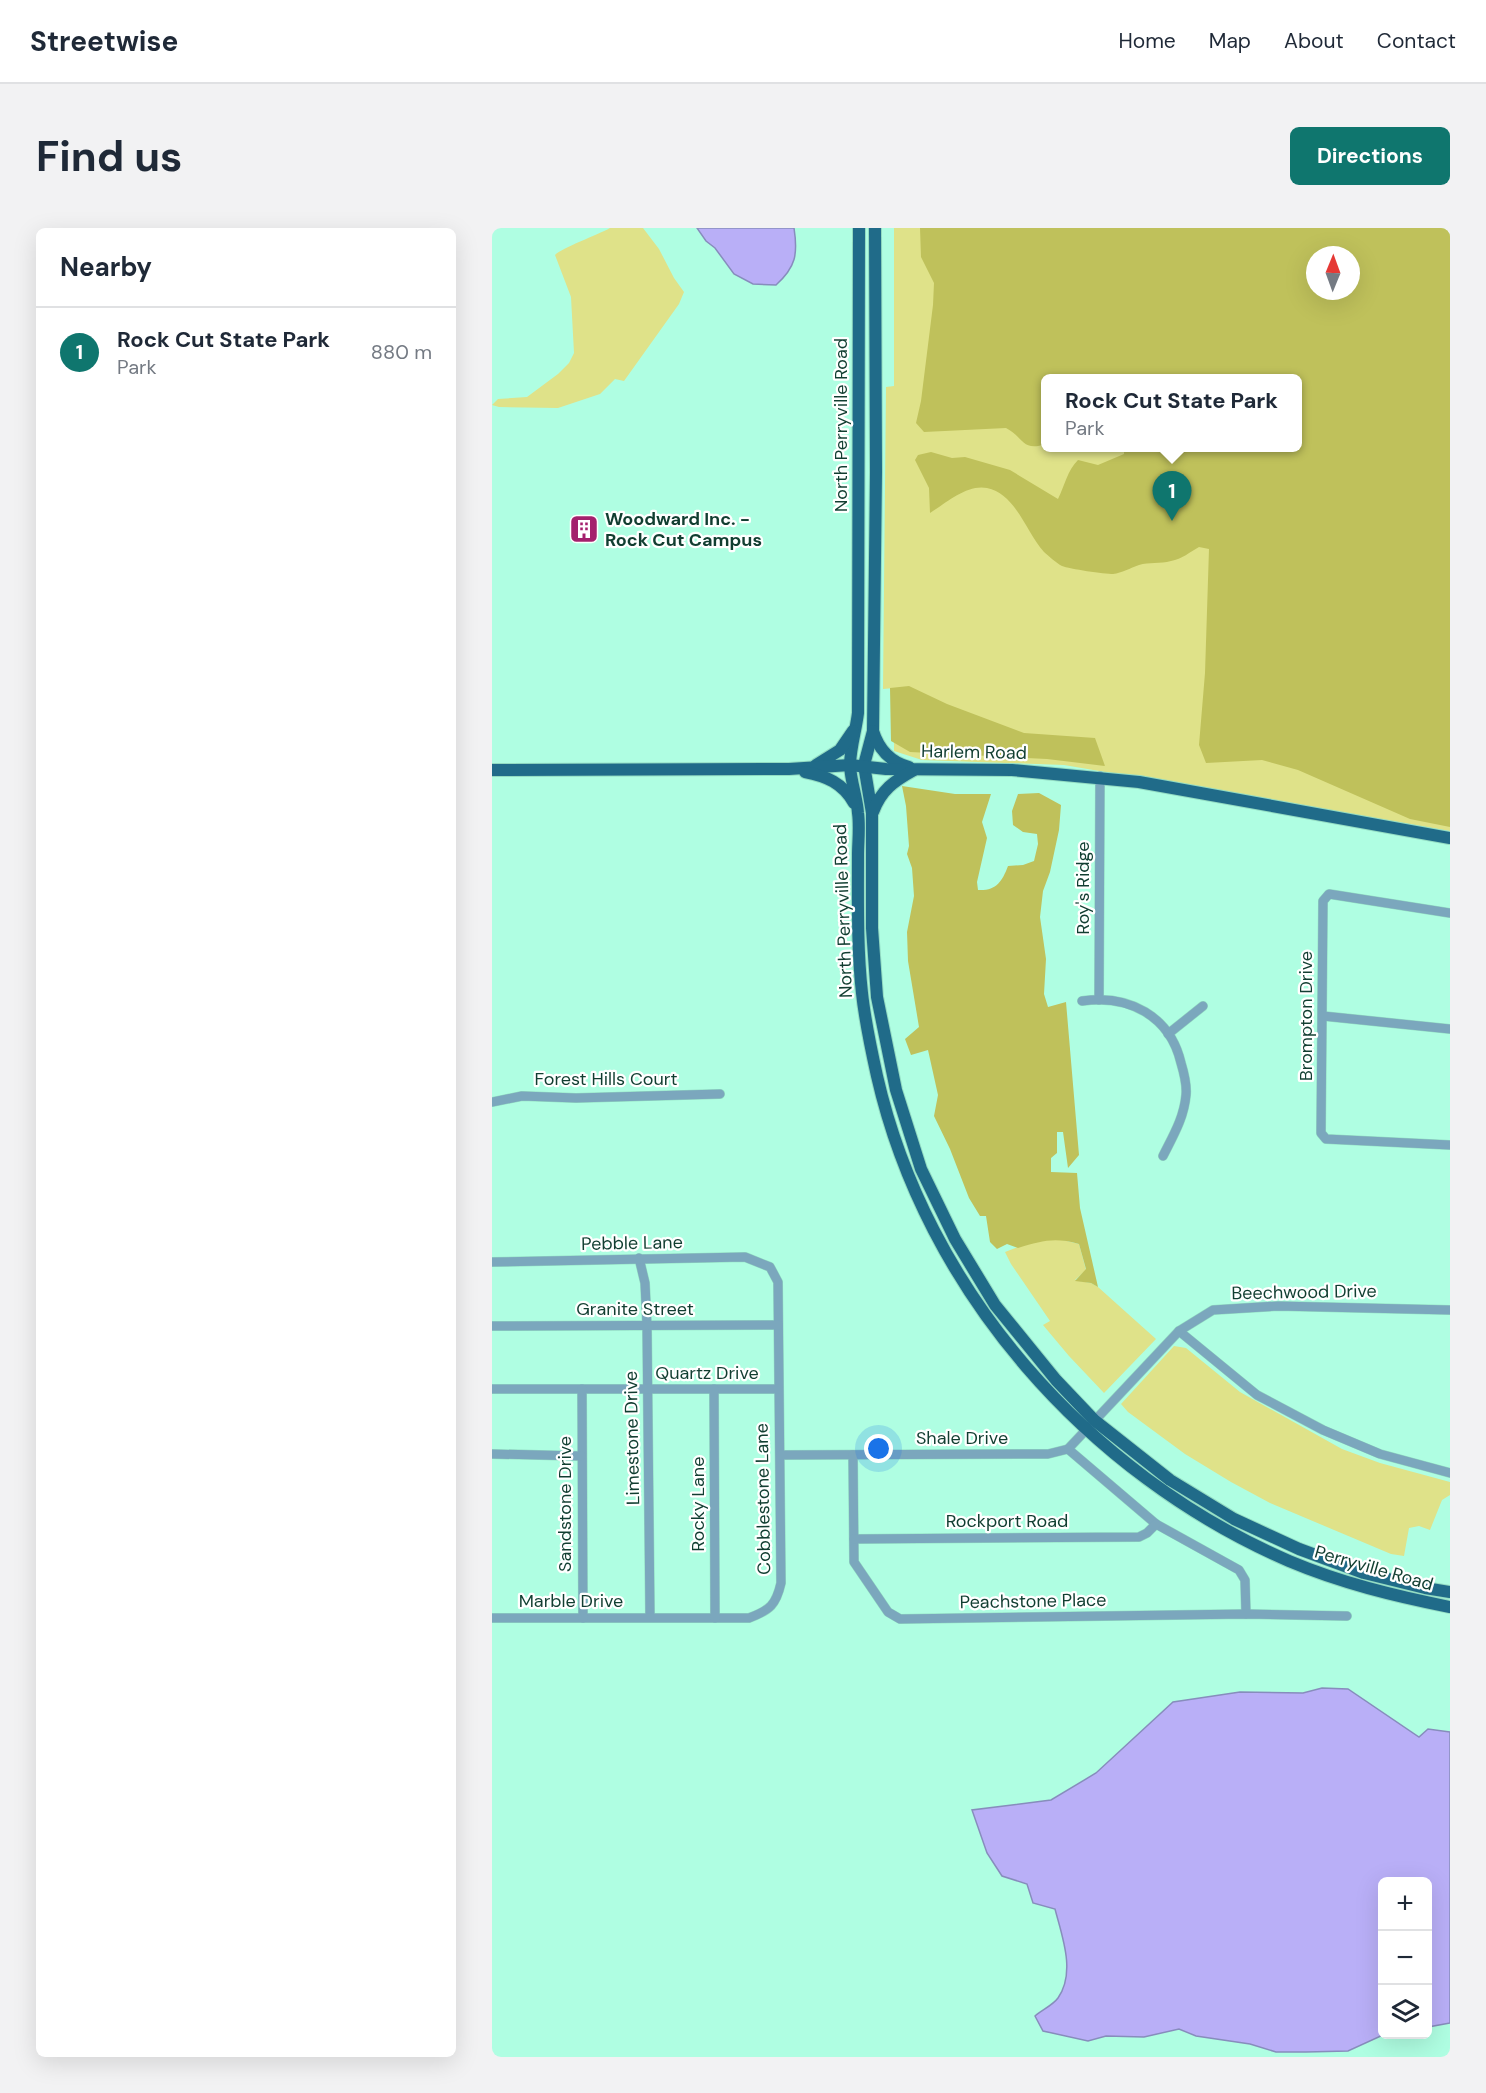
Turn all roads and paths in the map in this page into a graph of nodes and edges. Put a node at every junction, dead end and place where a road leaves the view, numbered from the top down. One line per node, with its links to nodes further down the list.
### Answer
1 (859, 228): 3 (main road, North Perryville Road)
2 (875, 228): 4 (main road, North Perryville Road)
3 (858, 713): 5 (main road, North Perryville Road); 7 (main road)
4 (873, 731): 6 (main road, North Perryville Road); 8 (main road)
5 (850, 765): 6 (main road, Harlem Road); 7 (main road, Harlem Road); 12 (main road, North Perryville Road)
6 (864, 765): 8 (main road, Harlem Road); 11 (main road, North Perryville Road)
7 (789, 769): 9 (main road, Harlem Road); 12 (main road)
8 (916, 769): 10 (main road, Harlem Road); 11 (main road)
9 (492, 770)
10 (1100, 776): 13 (main road, Harlem Road); 15 (street, Roy's Ridge)
11 (872, 813): 38 (main road, North Perryville Road)
12 (858, 814): 38 (main road, North Perryville Road)
13 (1450, 838)
14 (1450, 913): 18 (street, Brompton Drive)
15 (1099, 1000): 16 (street); 20 (street)
16 (1082, 1001)
17 (1203, 1006): 20 (street)
18 (1323, 1016): 19 (street); 23 (street, Brompton Drive)
19 (1450, 1029)
20 (1168, 1034): 24 (street)
21 (720, 1094): 22 (street, Forest Hills Court)
22 (492, 1102)
23 (1450, 1145)
24 (1163, 1156)
25 (639, 1258): 26 (street, Pebble Lane); 27 (street, Pebble Lane); 31 (street, Limestone Drive)
26 (492, 1262)
27 (770, 1267): 29 (street, Cobblestone Lane)
28 (1450, 1310): 32 (street, Beechwood Drive)
29 (778, 1325): 31 (street, Granite Street); 37 (street, Cobblestone Lane)
30 (492, 1326): 31 (street, Granite Street)
31 (648, 1326): 35 (street, Limestone Drive)
32 (1179, 1331): 38 (street, Beechwood Drive); 44 (street)
33 (492, 1389): 34 (street, Quartz Drive)
34 (582, 1389): 35 (street, Quartz Drive); 43 (street, Sandstone Drive)
35 (648, 1389): 36 (street, Quartz Drive); 54 (street, Limestone Drive)
36 (714, 1389): 37 (street, Quartz Drive); 56 (street, Rocky Lane)
37 (778, 1389): 41 (street, Cobblestone Lane)
38 (1090, 1425): 39 (street); 47 (main road, North Perryville Road); 48 (main road, North Perryville Road)
39 (1068, 1449): 42 (street, Shale Drive); 45 (street)
40 (492, 1454): 43 (street)
41 (781, 1455): 42 (street, Shale Drive); 56 (street, Cobblestone Lane)
42 (853, 1455): 46 (street, Peachstone Place)
43 (581, 1456): 55 (street, Sandstone Drive)
44 (1450, 1473)
45 (1156, 1524): 46 (street, Rockport Road); 51 (street)
46 (854, 1539): 51 (street, Peachstone Place)
47 (1299, 1549): 49 (main road, Perryville Road)
48 (1290, 1561): 50 (main road, Perryville Road)
49 (1450, 1592)
50 (1450, 1607)
51 (1246, 1614): 52 (street, Peachstone Place)
52 (1347, 1616)
53 (492, 1617): 55 (street, Marble Drive)
54 (650, 1617): 55 (street, Marble Drive); 56 (street, Cobblestone Lane)
55 (583, 1618)
56 (715, 1618)

